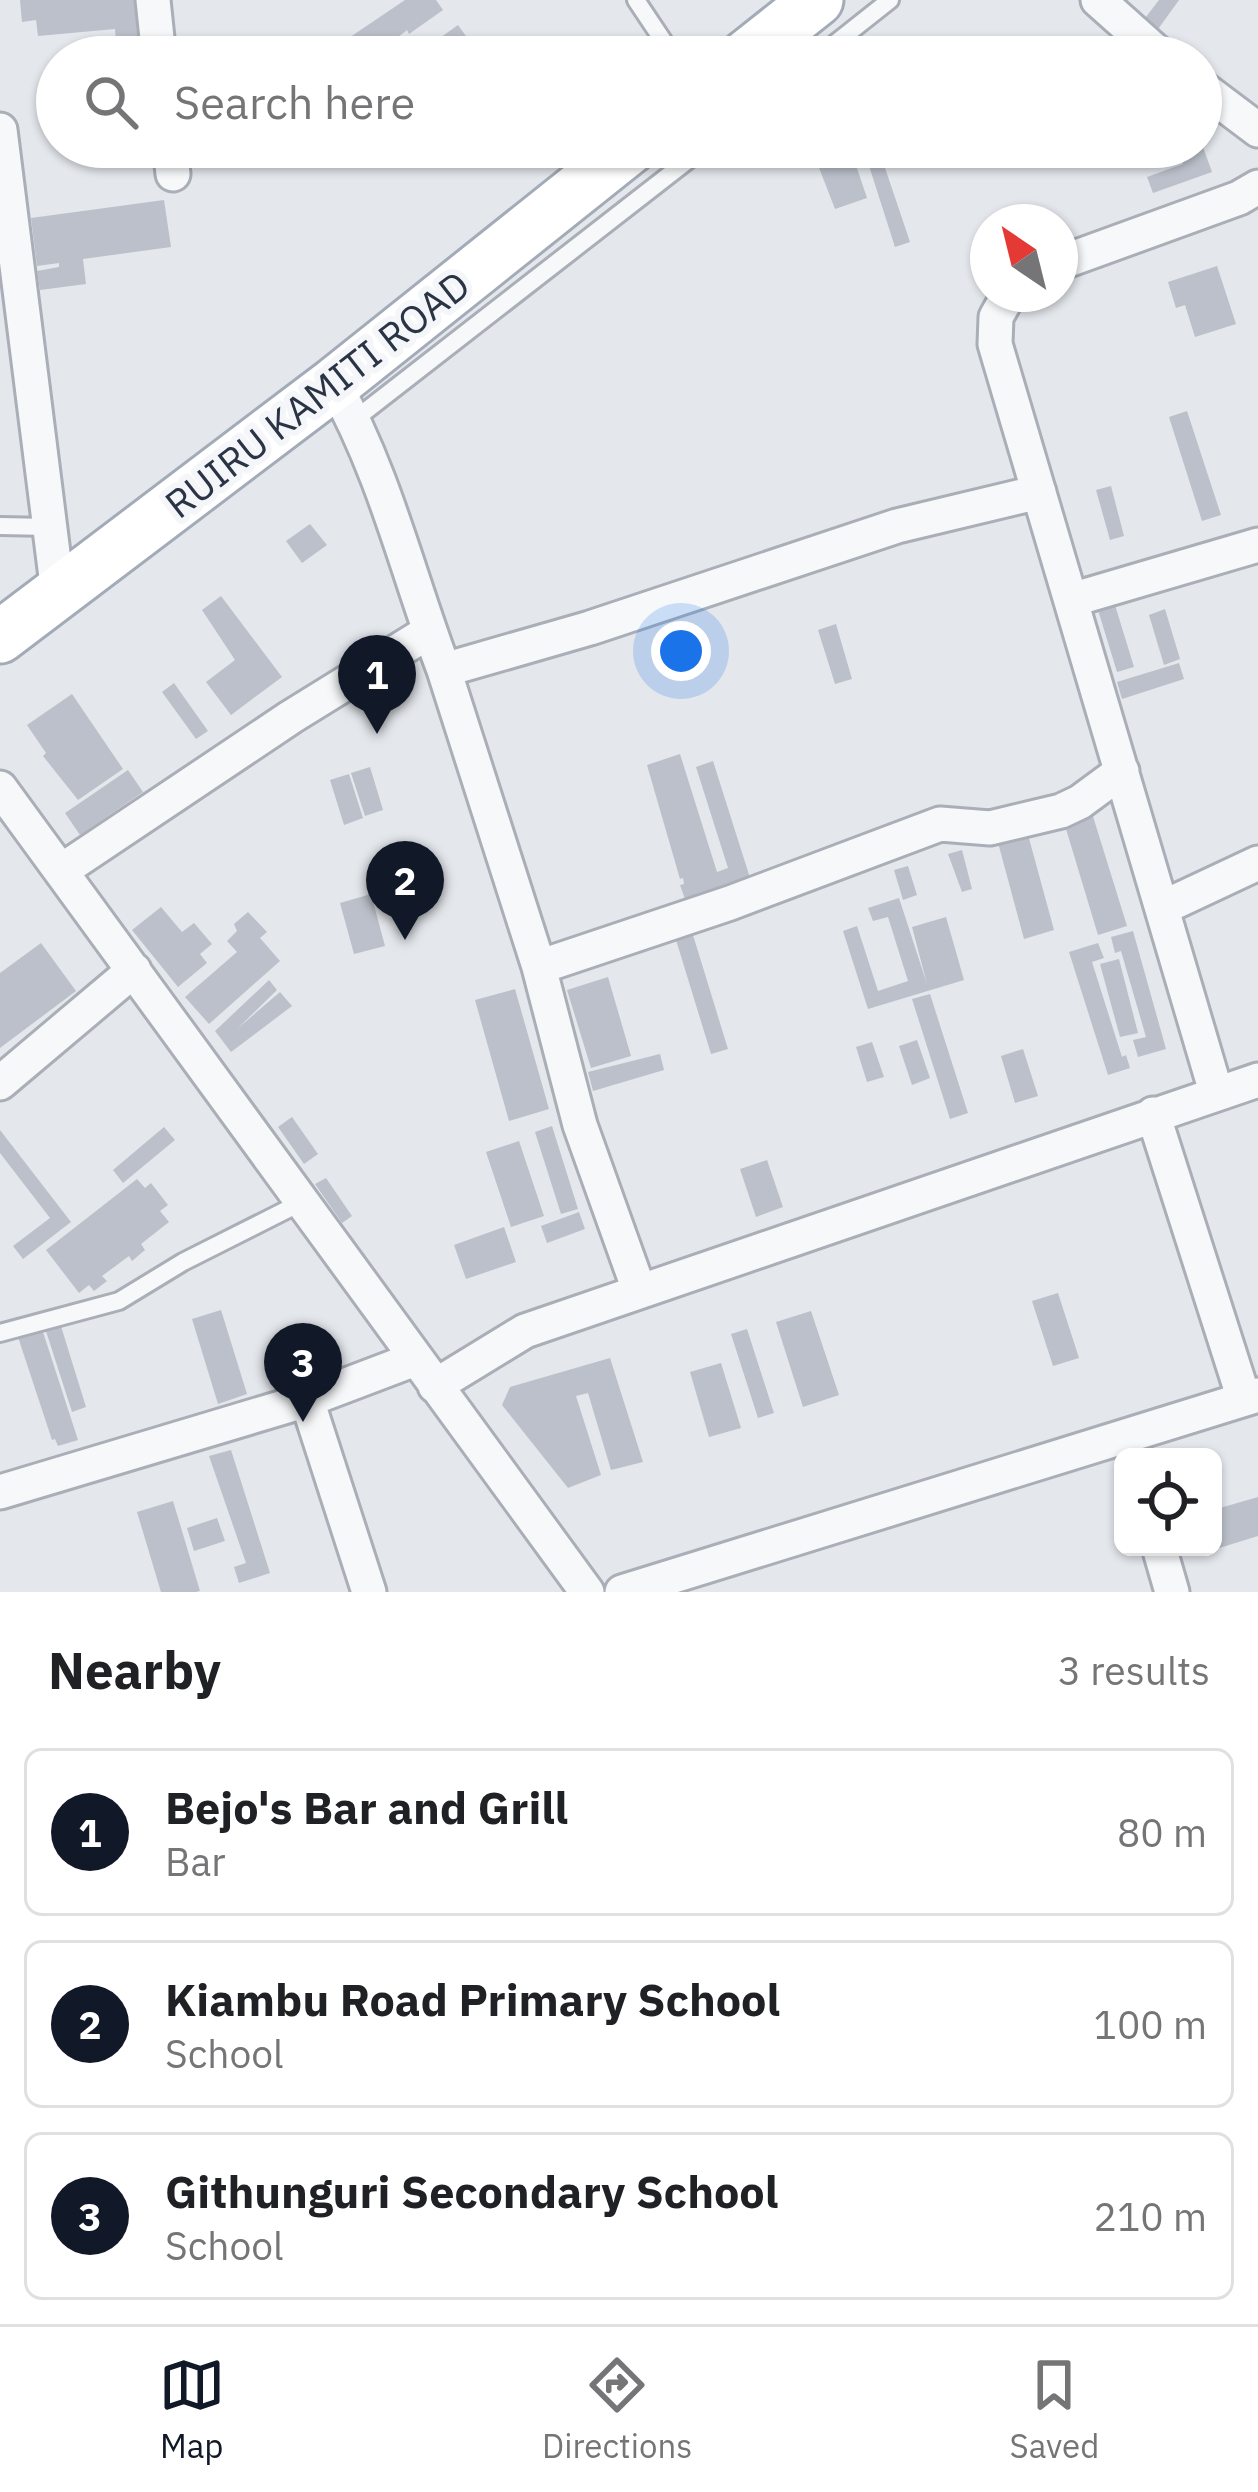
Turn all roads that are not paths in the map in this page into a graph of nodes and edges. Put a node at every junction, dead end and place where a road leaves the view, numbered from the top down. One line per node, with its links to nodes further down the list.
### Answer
1 (153, 0): 6 (street)
2 (636, 0): 7 (lane)
3 (817, 0): 8 (main road)
4 (890, 0): 9 (lane)
5 (1098, 0): 10 (street)
6 (157, 36)
7 (660, 36)
8 (772, 36)
9 (845, 36)
10 (1138, 36)
11 (1222, 103): 12 (street)
12 (1258, 130)
13 (1, 149): 22 (street)
14 (607, 168): 19 (main road, RUIRU KAMITI ROAD)
15 (675, 168): 19 (lane)
16 (1258, 187): 17 (street)
17 (1078, 256)
18 (999, 312): 20 (street)
19 (344, 402): 24 (main road, RUIRU KAMITI ROAD); 26 (street)
20 (1039, 492): 25 (street); 28 (street)
21 (0, 526): 22 (lane)
22 (49, 527): 24 (street)
23 (1258, 545): 25 (street)
24 (58, 592): 27 (main road, RUIRU KAMITI ROAD)
25 (1071, 600): 29 (street)
26 (430, 632): 28 (street); 32 (street)
27 (0, 637)
28 (444, 670): 34 (street)
29 (1122, 771): 33 (street); 34 (street)
30 (0, 788): 32 (street)
31 (1258, 863): 33 (street)
32 (61, 871): 35 (street)
33 (1162, 908): 38 (street)
34 (539, 967): 41 (street)
35 (134, 970): 37 (street); 40 (street)
36 (1258, 1080): 38 (street)
37 (0, 1082)
38 (1216, 1092): 39 (street)
39 (1153, 1114): 41 (street); 44 (street)
40 (300, 1203): 42 (lane); 43 (street)
41 (639, 1290): 43 (street)
42 (0, 1333)
43 (425, 1373): 45 (street); 50 (street)
44 (1251, 1397): 46 (street)
45 (307, 1400): 47 (street); 49 (street)
46 (1131, 1447): 51 (street)
47 (0, 1492)
48 (1162, 1556): 52 (street)
49 (369, 1592)
50 (587, 1592)
51 (622, 1592)
52 (1172, 1592)

